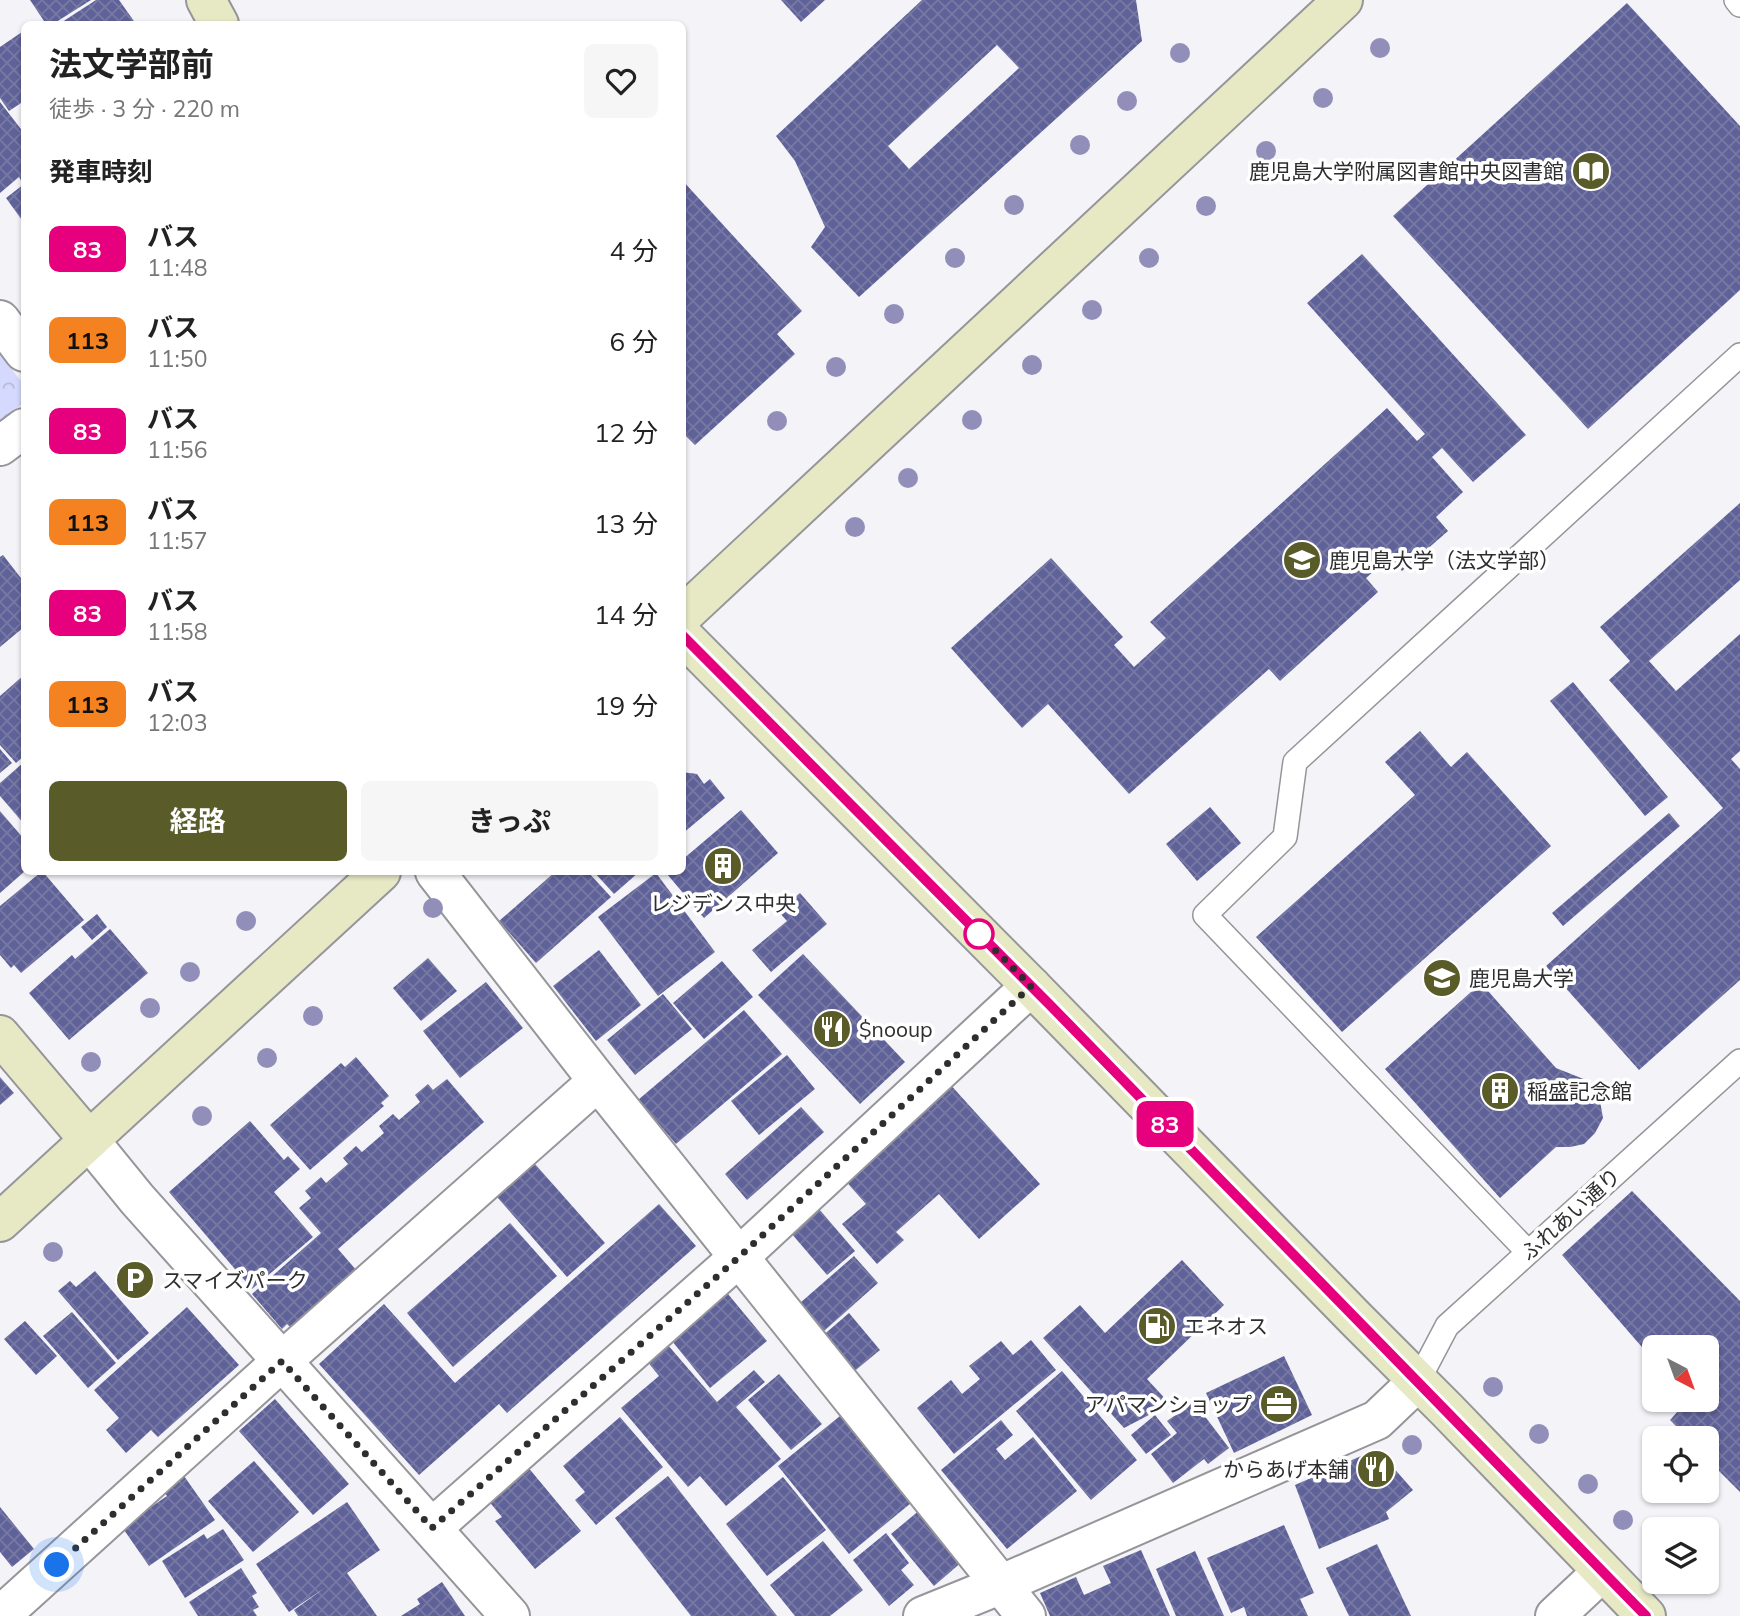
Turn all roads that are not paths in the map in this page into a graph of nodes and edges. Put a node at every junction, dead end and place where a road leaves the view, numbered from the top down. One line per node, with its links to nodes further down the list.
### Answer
1 (206, 0): 5 (street)
2 (1343, 0): 11 (street)
3 (1736, 0): 4 (lane)
4 (1740, 5)
5 (217, 21)
6 (0, 320): 7 (street)
7 (21, 348)
8 (1740, 355): 21 (lane)
9 (21, 430): 10 (street)
10 (0, 446)
11 (686, 612)
12 (686, 639): 15 (street)
13 (378, 875): 19 (street)
14 (437, 875): 18 (street)
15 (1031, 986): 22 (street); 24 (street)
16 (0, 1035): 19 (street)
17 (1740, 1061): 21 (lane, ふれあい通り)
18 (598, 1081): 22 (street); 23 (street)
19 (89, 1140): 20 (street); 23 (street)
20 (0, 1222)
21 (1528, 1252): 24 (lane, ふれあい通り)
22 (739, 1257): 25 (street); 27 (street)
23 (282, 1361): 25 (street); 28 (street)
24 (1418, 1381): 26 (street); 27 (street)
25 (432, 1528): 29 (street)
26 (1602, 1572): 32 (street); 33 (street)
27 (1002, 1584): 30 (street); 31 (street)
28 (0, 1616)
29 (510, 1616)
30 (923, 1616)
31 (1026, 1616)
32 (1555, 1616)
33 (1646, 1616)

